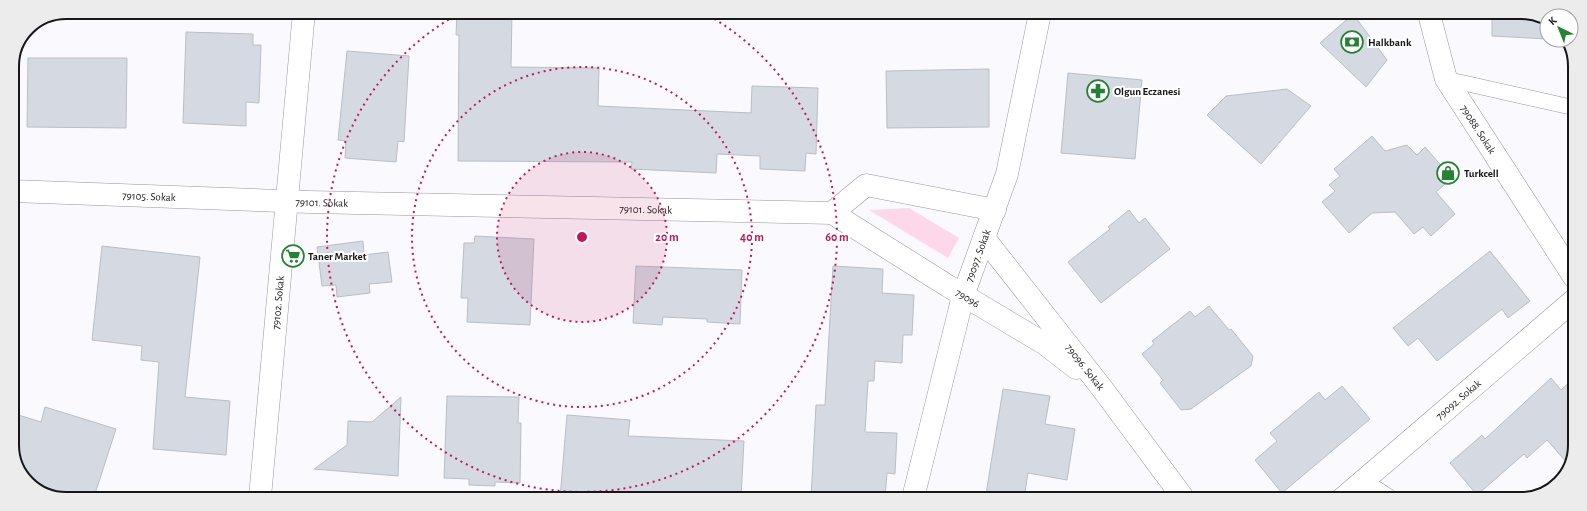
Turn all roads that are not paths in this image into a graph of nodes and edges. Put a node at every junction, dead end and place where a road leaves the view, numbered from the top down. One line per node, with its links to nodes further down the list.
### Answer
1 (303, 19): 7 (street, 79102. Sokak)
2 (1039, 19): 8 (street, 79097. Sokak)
3 (1430, 19): 4 (street, 79088. Sokak)
4 (1446, 79): 5 (lane); 11 (street, 79088. Sokak)
5 (1568, 106)
6 (19, 191): 7 (street, 79105. Sokak)
7 (285, 201): 9 (street, 79101. Sokak); 16 (street, 79102. Sokak)
8 (995, 210): 9 (street); 10 (street, 79097. Sokak)
9 (832, 213): 12 (street, 79096)
10 (984, 238): 12 (street, 79097. Sokak); 14 (street, 79096. Sokak)
11 (1568, 268)
12 (963, 296): 14 (street, 79096); 17 (street, 79097. Sokak)
13 (1568, 305): 15 (street, 79092. Sokak)
14 (1101, 387): 18 (street, 79096. Sokak)
15 (1361, 482): 19 (street, 79092. Sokak); 20 (street)
16 (260, 492)
17 (914, 492)
18 (1179, 492)
19 (1350, 492)
20 (1376, 492)

